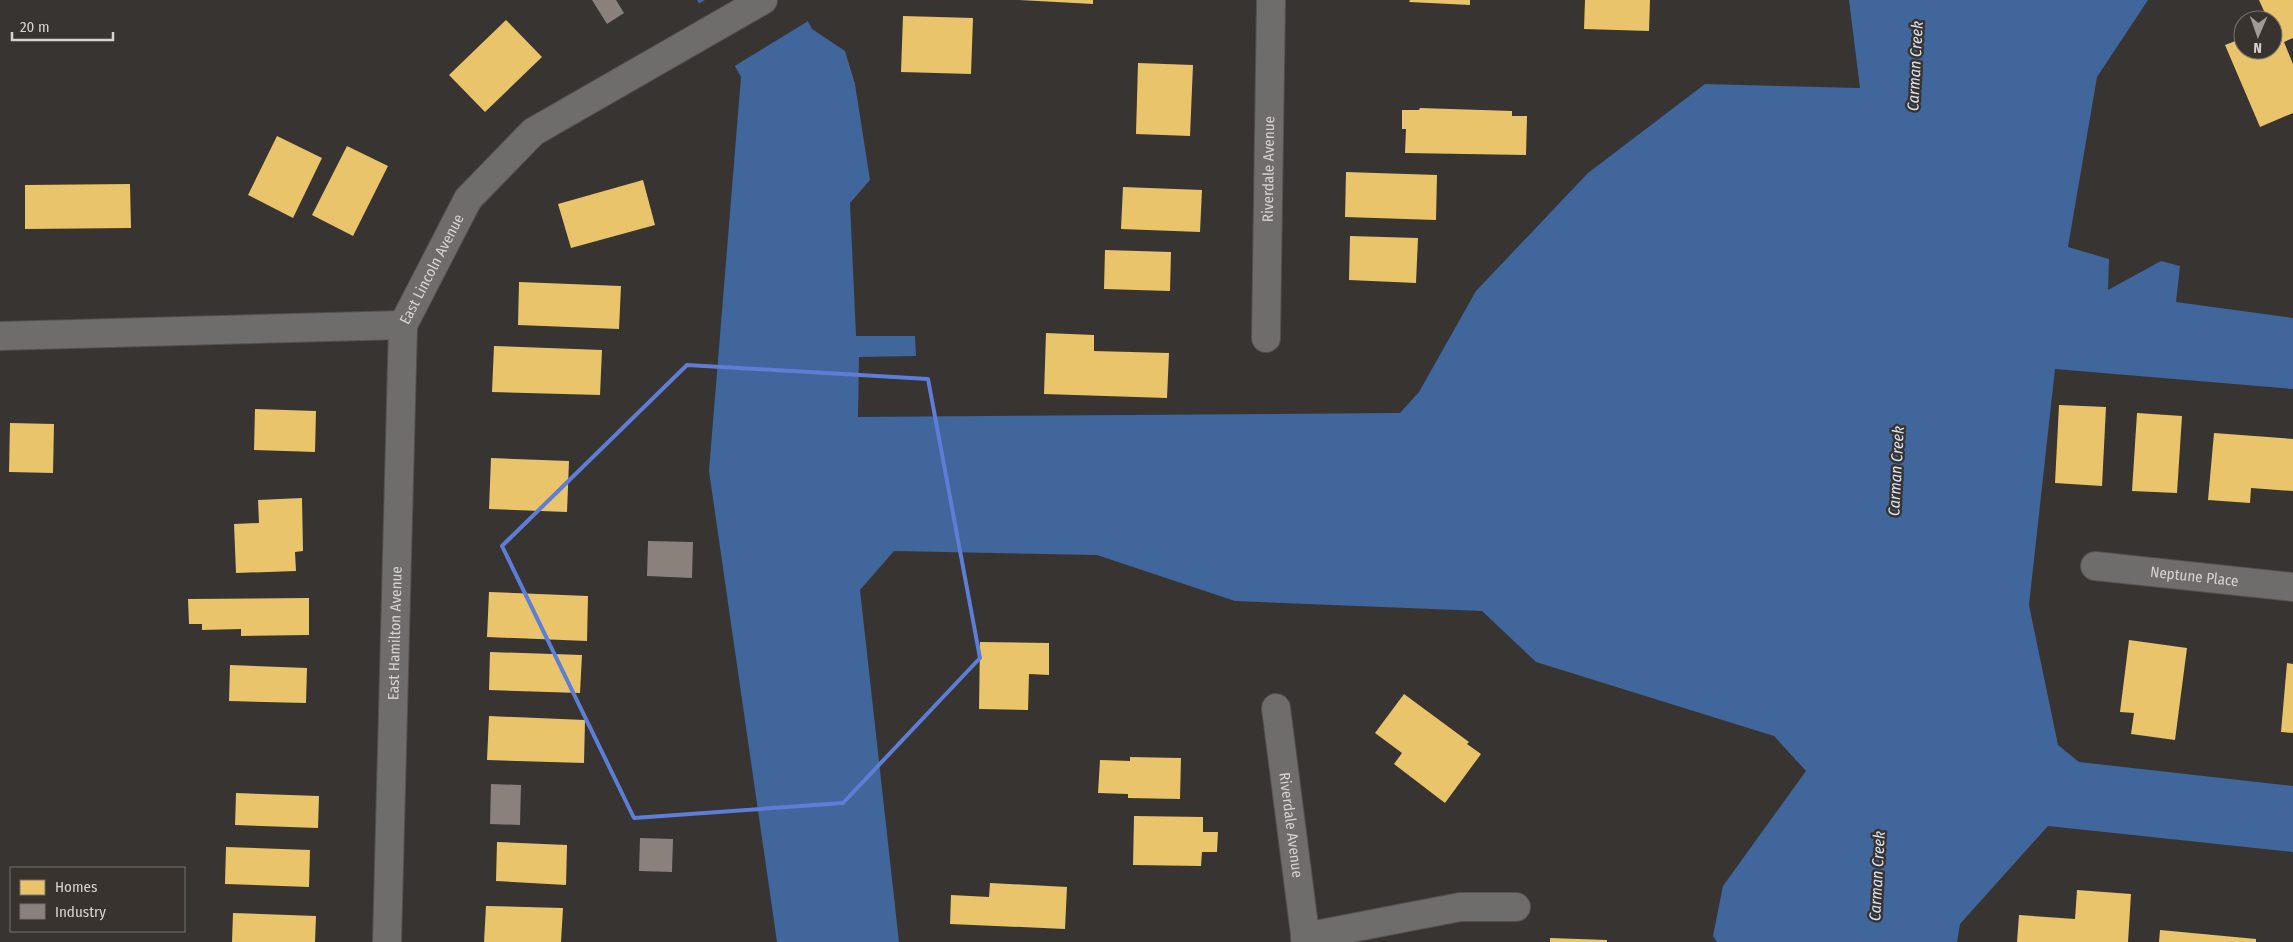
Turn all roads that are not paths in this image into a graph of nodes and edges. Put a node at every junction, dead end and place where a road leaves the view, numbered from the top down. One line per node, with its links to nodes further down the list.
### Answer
1 (763, 0): 3 (street, East Lincoln Avenue)
2 (1272, 0): 5 (street, Riverdale Avenue)
3 (403, 325): 4 (street, East Lincoln Avenue); 11 (street, East Hamilton Avenue)
4 (0, 336)
5 (1266, 338)
6 (2095, 566): 7 (street, Neptune Place)
7 (2293, 587)
8 (1276, 708): 10 (street, Riverdale Avenue)
9 (1516, 907): 10 (street)
10 (1305, 939)
11 (387, 942)

